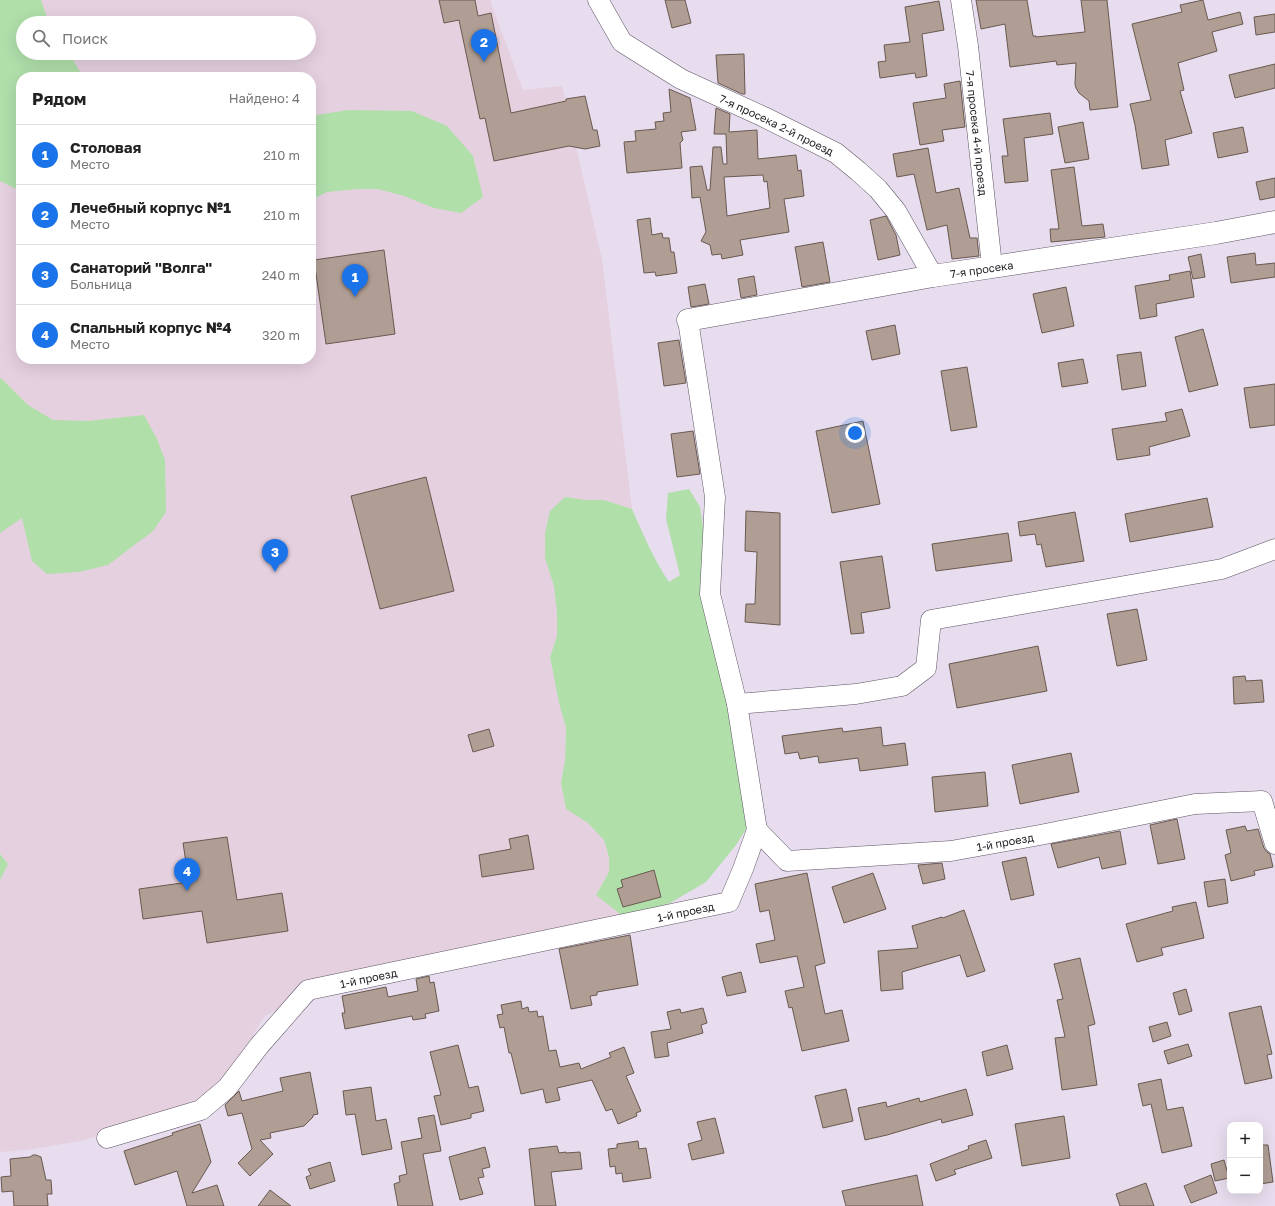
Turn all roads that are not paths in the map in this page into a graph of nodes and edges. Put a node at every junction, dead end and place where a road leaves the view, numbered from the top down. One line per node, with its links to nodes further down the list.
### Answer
1 (598, 0): 5 (street, 7-я просека 2-й проезд)
2 (961, 0): 4 (street, 7-я просека 4-й проезд)
3 (1275, 222): 4 (street, 7-я просека)
4 (992, 266): 5 (street, 7-я просека)
5 (933, 276): 6 (street, 7-я просека)
6 (688, 320): 8 (street)
7 (1275, 549): 8 (street)
8 (737, 704): 9 (street)
9 (757, 830): 10 (street, 1-й проезд); 11 (street, 1-й проезд)
10 (1275, 844)
11 (107, 1138)

